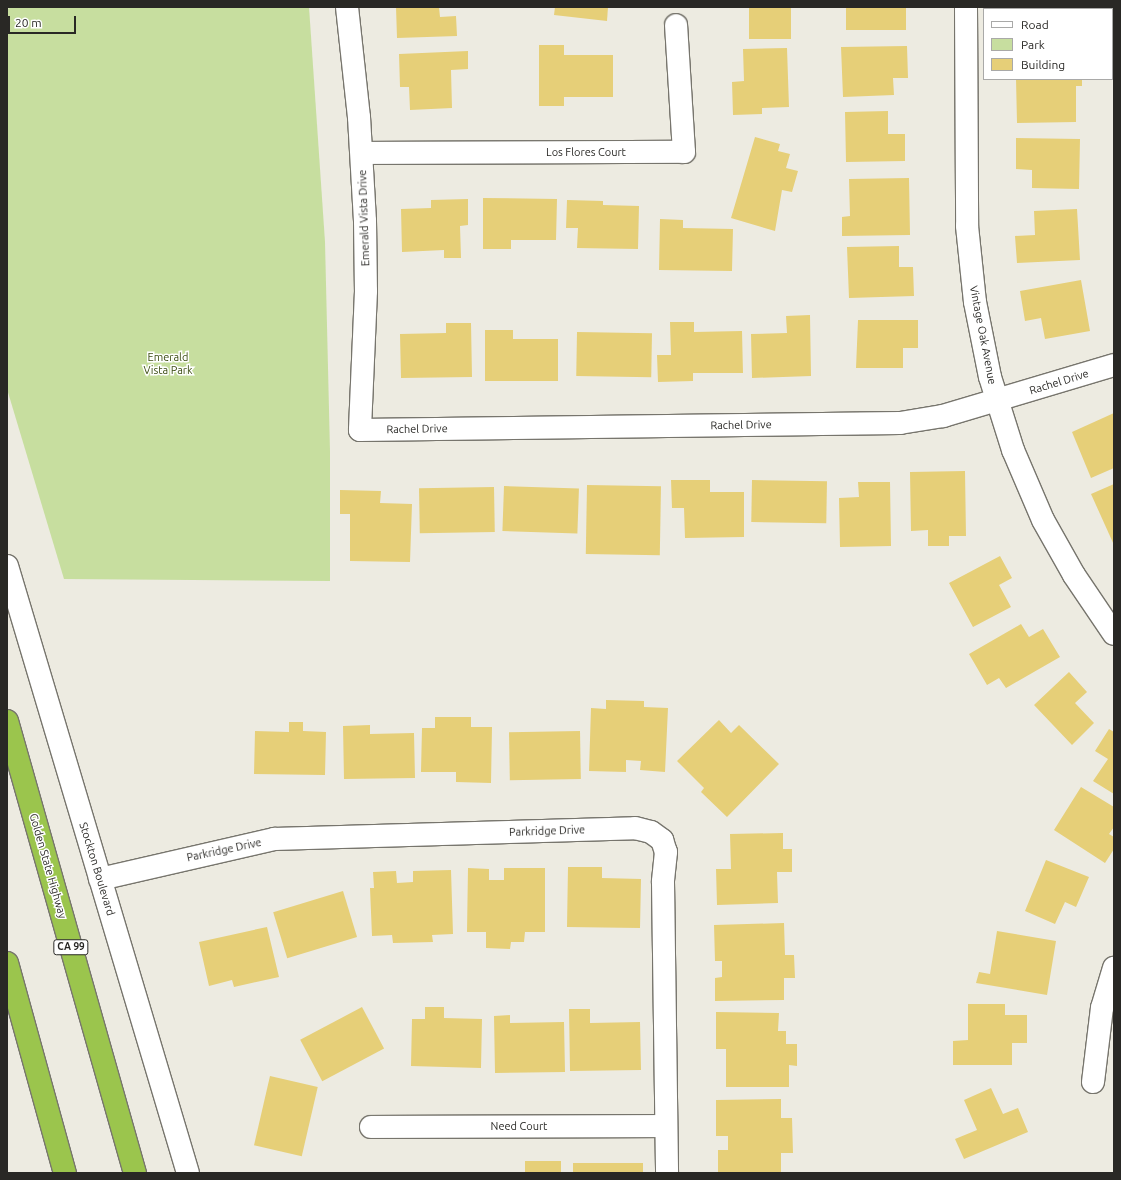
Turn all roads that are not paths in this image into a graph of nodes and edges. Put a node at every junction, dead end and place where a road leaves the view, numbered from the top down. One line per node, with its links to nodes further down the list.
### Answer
1 (347, 7): 4 (street, Emerald Vista Drive)
2 (966, 7): 6 (street, Vintage Oak Avenue)
3 (676, 26): 4 (street, Los Flores Court)
4 (362, 152): 7 (street, Emerald Vista Drive)
5 (1114, 365): 6 (street, Rachel Drive)
6 (997, 401): 7 (street, Rachel Drive); 9 (street, Vintage Oak Avenue)
7 (360, 430)
8 (7, 566): 11 (street, Stockton Boulevard)
9 (1114, 634)
10 (7, 721): 18 (highway, Golden State Highway / CA 99)
11 (100, 878): 15 (street, Parkridge Drive); 19 (street, Stockton Boulevard)
12 (7, 963): 17 (highway)
13 (1114, 968): 14 (street)
14 (1093, 1082)
15 (666, 1126): 16 (street, Need Court); 20 (street, Parkridge Drive)
16 (371, 1127)
17 (65, 1173)
18 (135, 1173)
19 (188, 1173)
20 (667, 1173)

